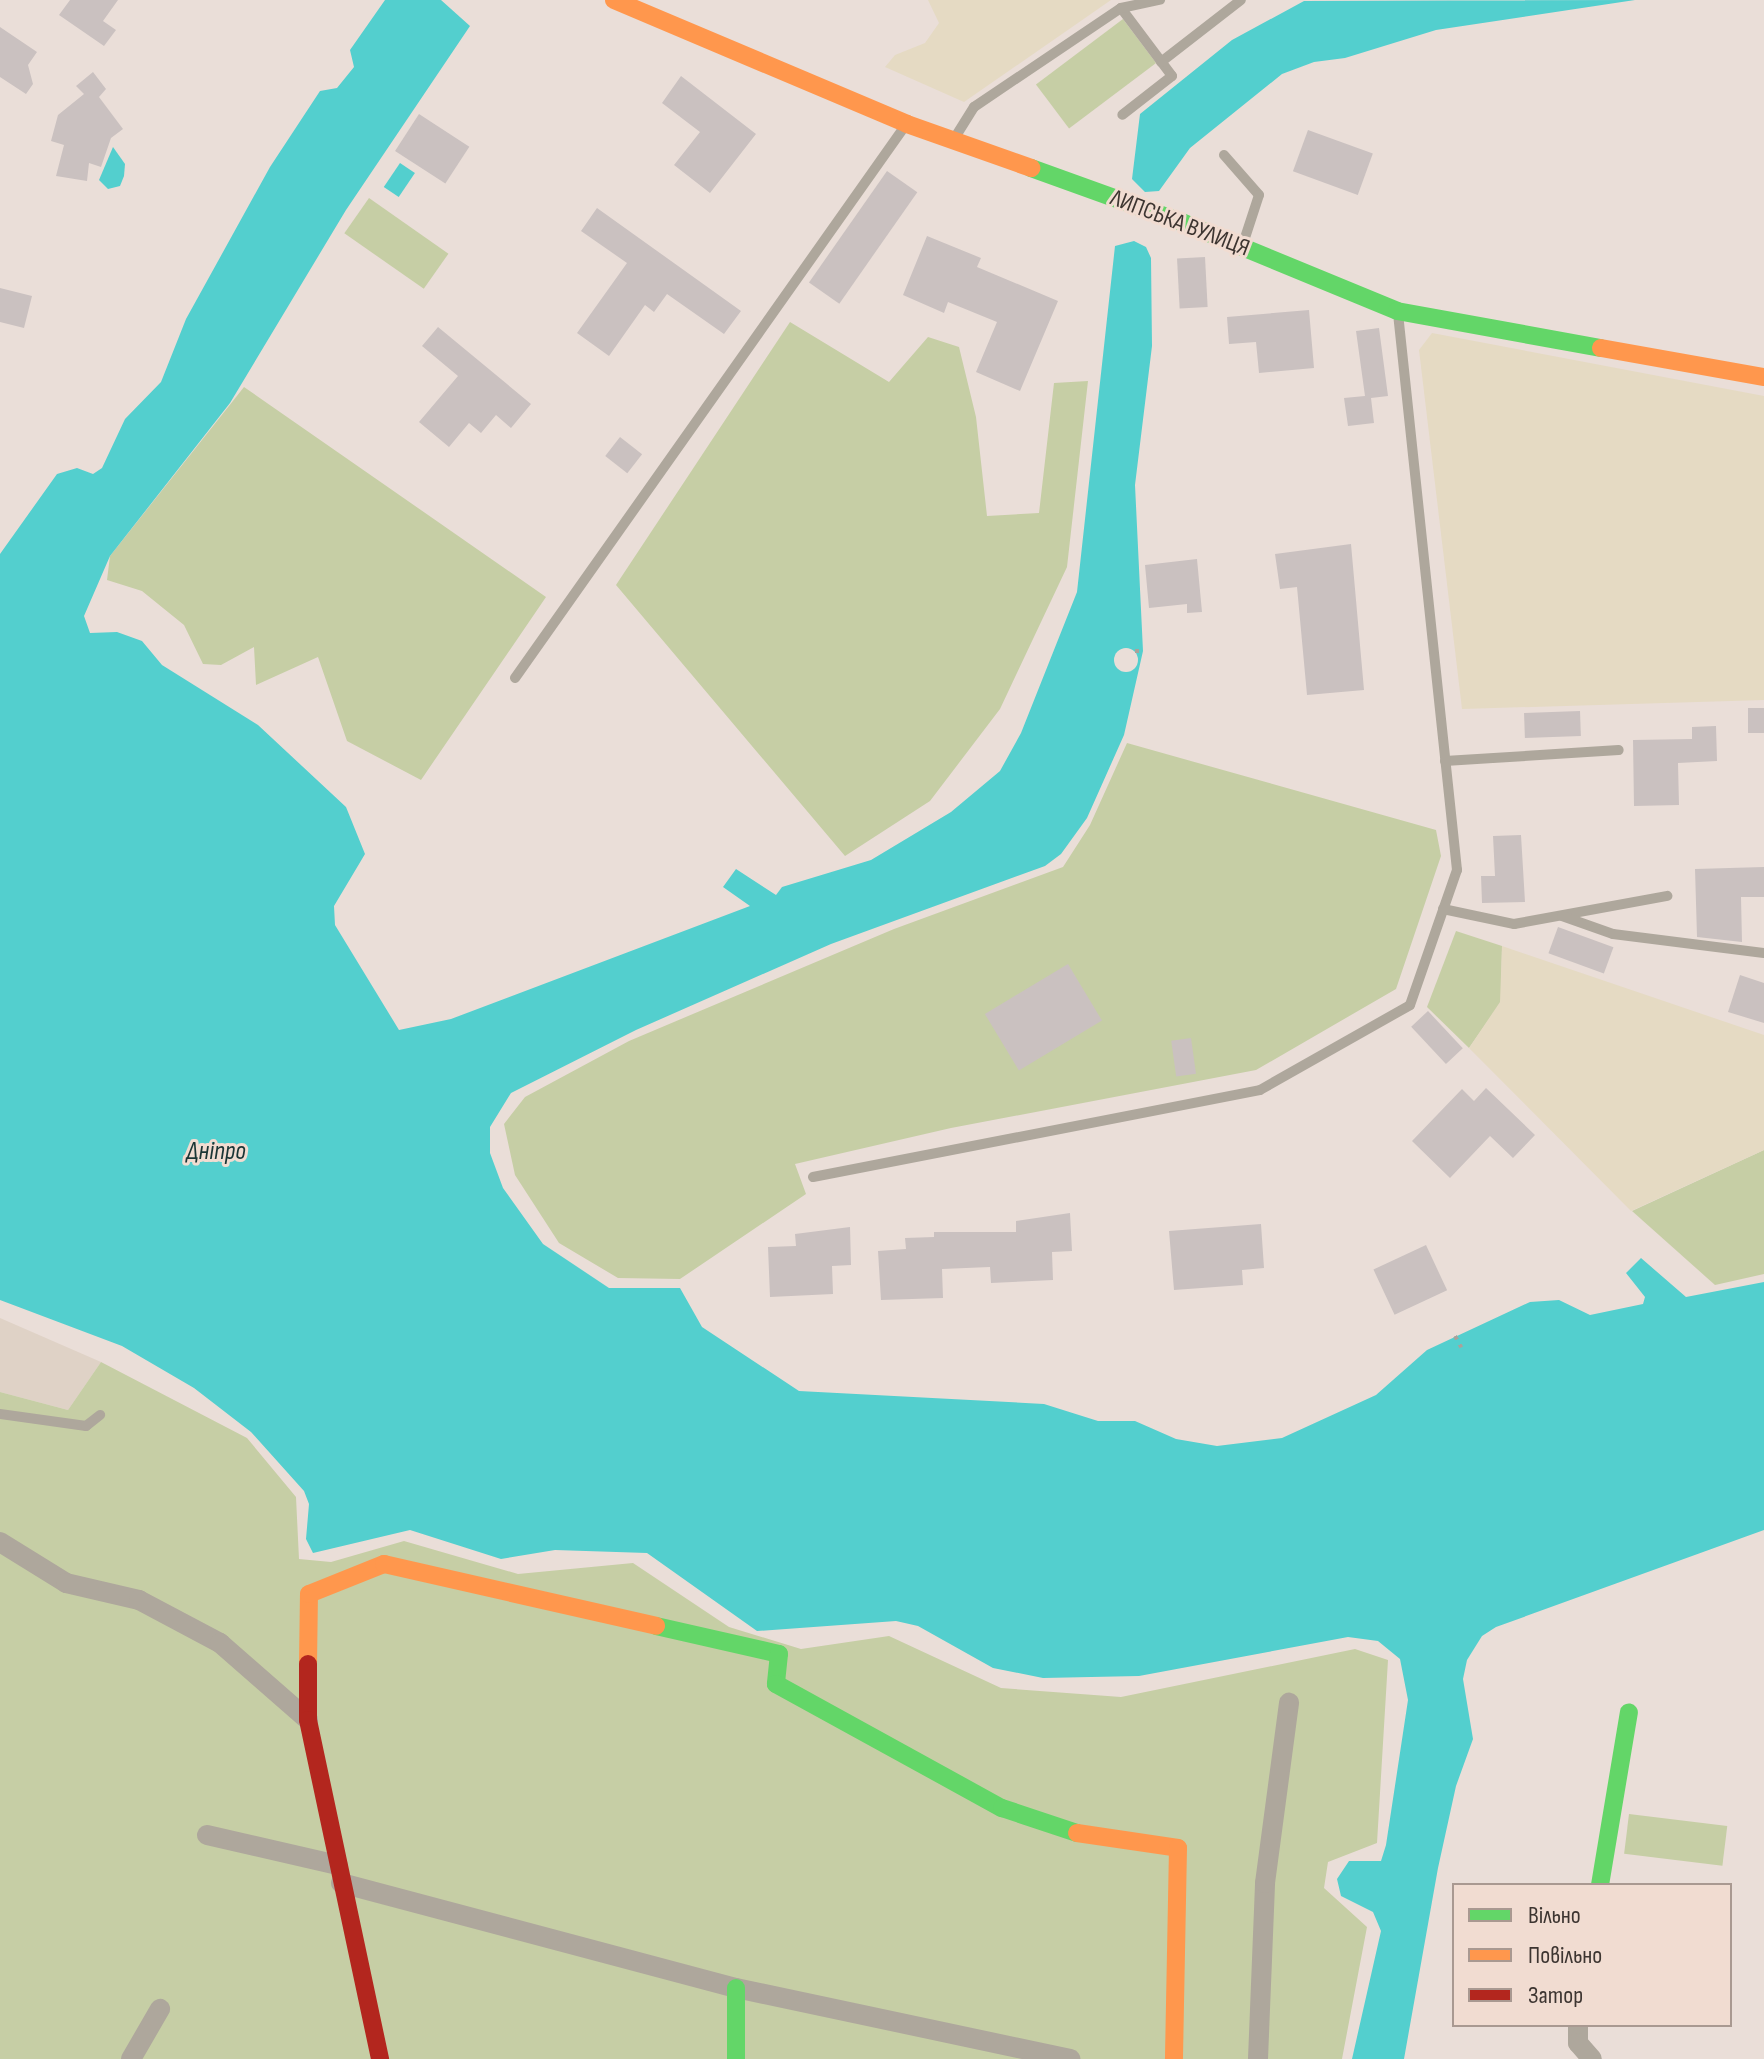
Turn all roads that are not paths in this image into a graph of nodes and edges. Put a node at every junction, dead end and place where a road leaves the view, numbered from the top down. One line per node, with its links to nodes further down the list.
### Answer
1 (614, 0): 7 (street, ЛИПСЬКА ВУЛИЦЯ)
2 (1160, 0): 4 (lane)
3 (1241, 0): 5 (lane)
4 (1121, 8): 5 (lane); 8 (lane)
5 (1161, 62): 6 (lane)
6 (1122, 115)
7 (907, 124): 8 (street, ЛИПСЬКА ВУЛИЦЯ); 13 (lane)
8 (953, 141): 10 (street, ЛИПСЬКА ВУЛИЦЯ)
9 (1224, 155): 10 (lane)
10 (1242, 245): 11 (street, ЛИПСЬКА ВУЛИЦЯ)
11 (1397, 311): 12 (street, ЛИПСЬКА ВУЛИЦЯ); 15 (lane)
12 (1764, 377)
13 (515, 678)
14 (1619, 750): 15 (lane)
15 (1445, 761): 17 (lane)
16 (1667, 896): 18 (lane)
17 (1443, 909): 18 (lane); 20 (lane)
18 (1560, 916): 19 (lane)
19 (1764, 953)
20 (813, 1177)
21 (0, 1414): 22 (lane)
22 (100, 1415)
23 (0, 1542): 26 (street)
24 (1289, 1703): 38 (street)
25 (1629, 1712): 29 (street)
26 (308, 1720): 28 (street); 37 (street)
27 (207, 1835): 28 (street)
28 (340, 1874): 30 (street); 34 (street)
29 (1600, 1883)
30 (736, 1988): 35 (street); 36 (street)
31 (160, 2009): 33 (street)
32 (1578, 2027): 39 (street)
33 (131, 2059)
34 (380, 2059)
35 (736, 2059)
36 (1071, 2059)
37 (1174, 2059)
38 (1258, 2059)
39 (1592, 2059)

